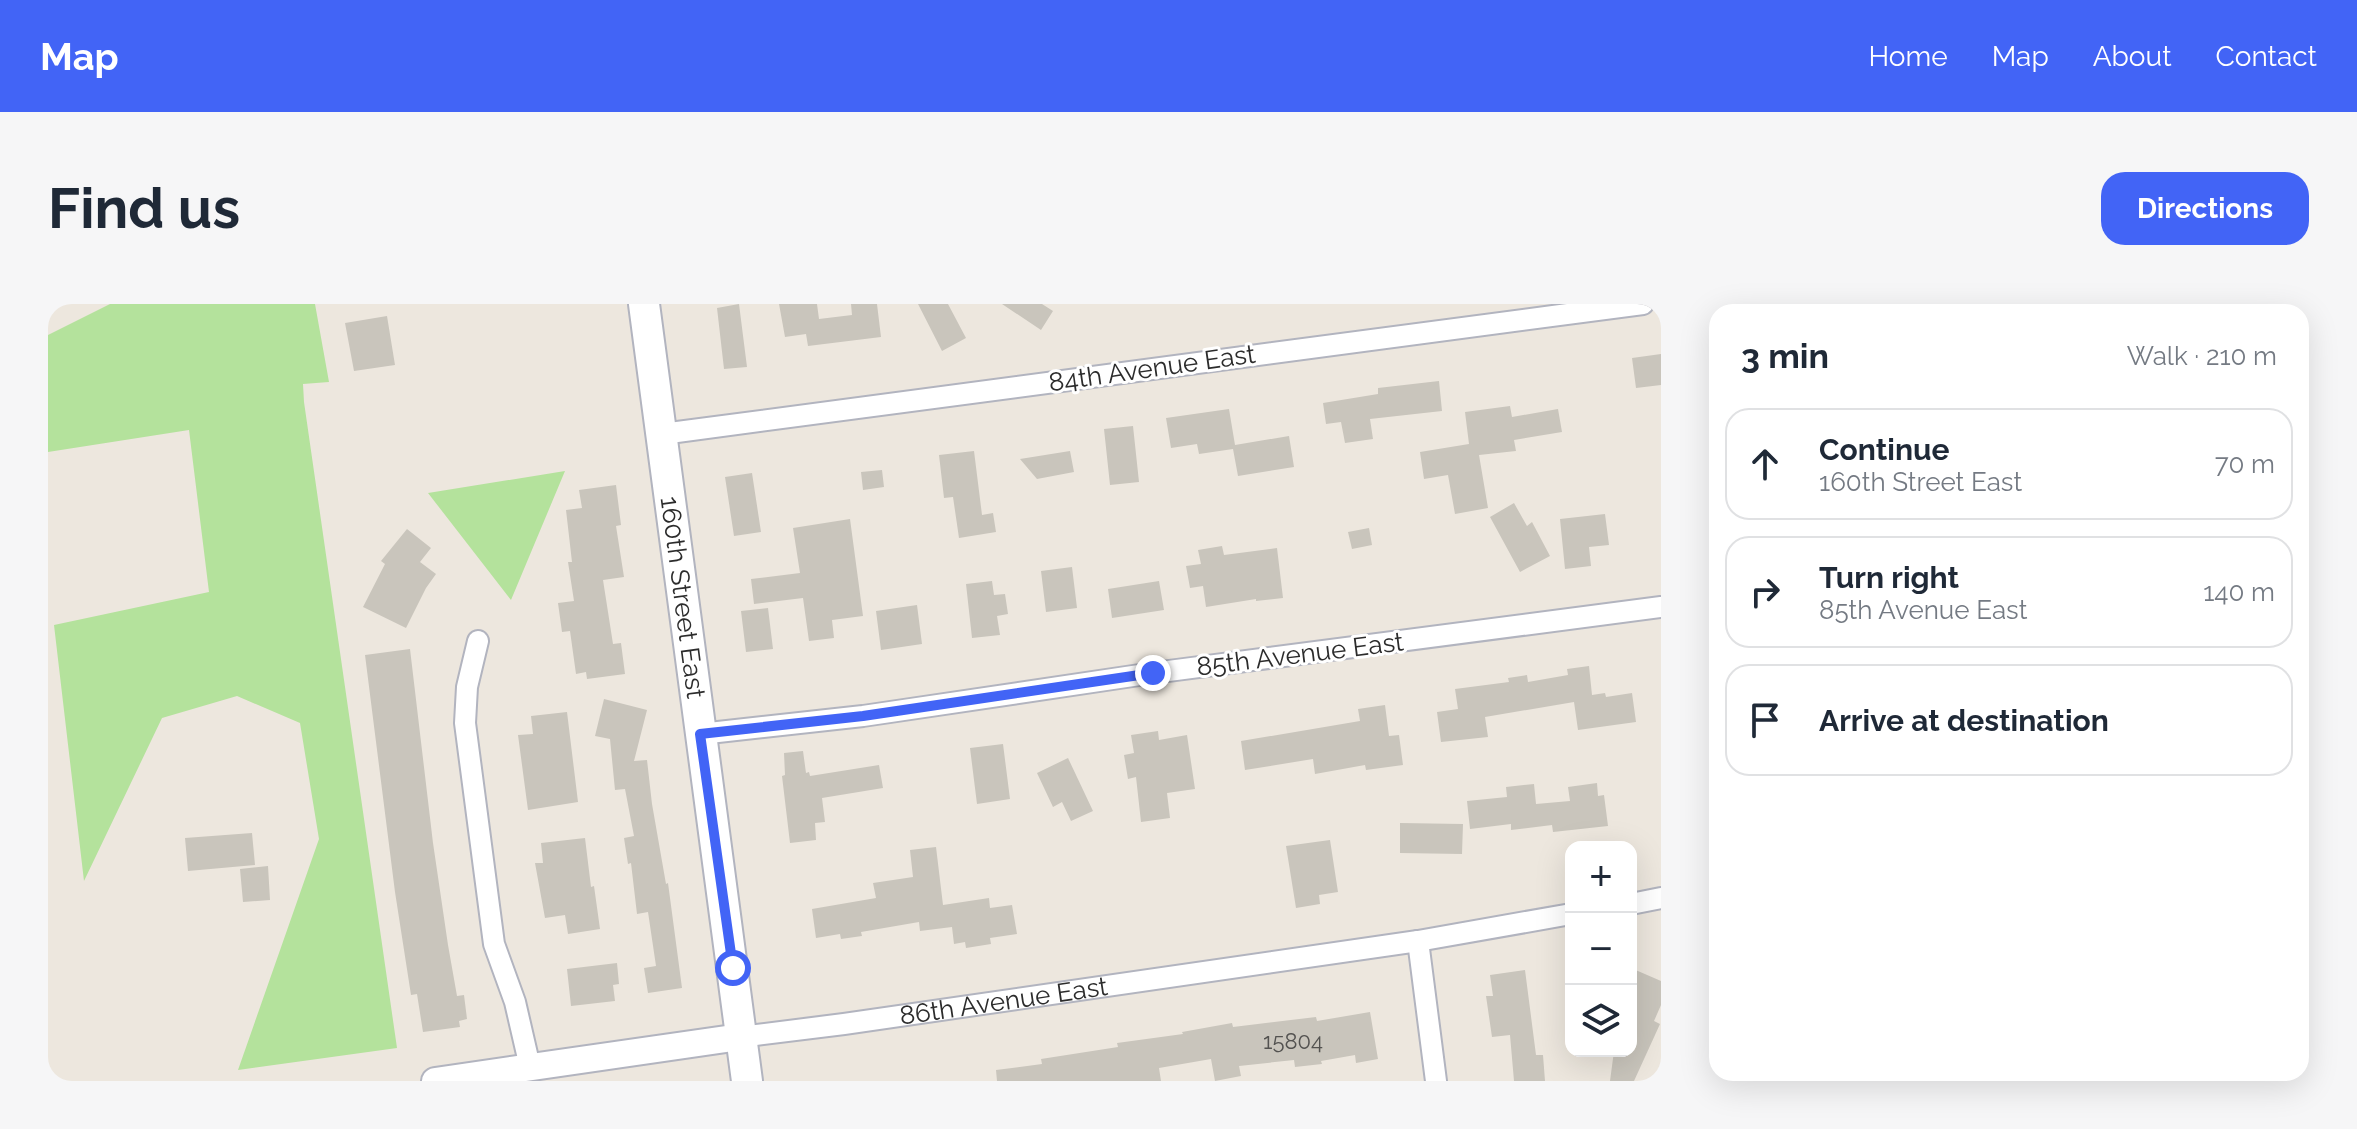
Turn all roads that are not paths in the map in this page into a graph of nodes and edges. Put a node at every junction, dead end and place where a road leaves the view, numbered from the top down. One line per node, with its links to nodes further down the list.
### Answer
1 (644, 304): 3 (main road, 160th Street East)
2 (1643, 304): 3 (street, 84th Avenue East)
3 (662, 434): 6 (main road, 160th Street East)
4 (1661, 607): 6 (street, 85th Avenue East)
5 (478, 641): 12 (street)
6 (700, 734): 11 (main road, 160th Street East)
7 (1661, 898): 8 (street)
8 (1637, 903)
9 (1565, 915): 10 (street, 86th Avenue East)
10 (1418, 941): 11 (street, 86th Avenue East); 15 (street)
11 (740, 1037): 12 (street, 86th Avenue East); 14 (main road, 160th Street East)
12 (530, 1067): 13 (street, 86th Avenue East)
13 (435, 1081)
14 (747, 1081)
15 (1436, 1081)

